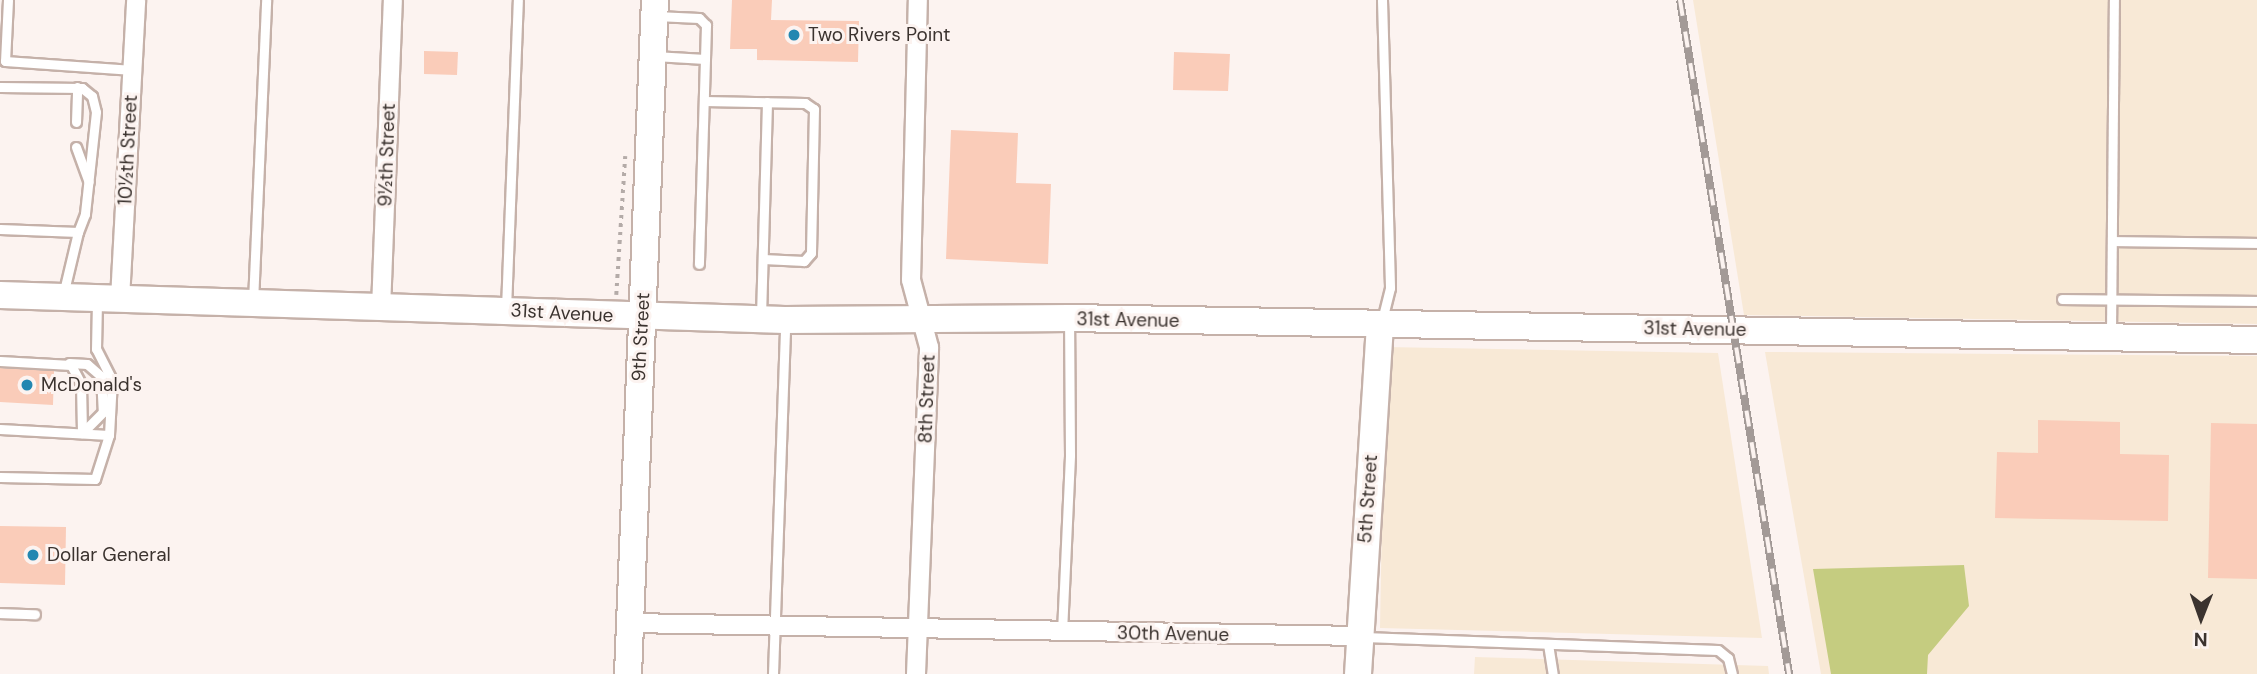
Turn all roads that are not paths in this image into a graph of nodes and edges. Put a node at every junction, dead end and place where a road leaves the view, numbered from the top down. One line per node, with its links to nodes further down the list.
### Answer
1 (8, 0): 12 (lane)
2 (136, 0): 12 (street, 10½th Street)
3 (266, 0): 32 (lane)
4 (393, 0): 33 (street, 9½th Street)
5 (519, 0): 34 (lane)
6 (918, 0): 38 (street, 8th Street)
7 (1381, 0): 39 (lane)
8 (2114, 0): 22 (lane)
9 (654, 8): 10 (street, 9th Street); 11 (lane)
10 (652, 56): 11 (lane); 35 (street, 9th Street)
11 (705, 59): 15 (lane)
12 (133, 70): 28 (street, 10½th Street)
13 (0, 87): 14 (lane)
14 (77, 88): 17 (lane); 19 (lane)
15 (704, 101): 16 (lane); 25 (lane)
16 (767, 102): 24 (lane); 24 (lane)
17 (76, 122)
18 (76, 147): 19 (lane)
19 (89, 182): 21 (lane)
20 (0, 229): 21 (lane)
21 (78, 232): 27 (lane)
22 (2113, 241): 23 (lane); 30 (lane)
23 (2257, 243)
24 (763, 260): 37 (lane)
25 (699, 264)
26 (0, 295): 27 (street, 31st Avenue)
27 (62, 298): 28 (street, 31st Avenue)
28 (109, 299): 32 (street, 31st Avenue); 46 (lane)
29 (2062, 299): 30 (lane)
30 (2111, 300): 31 (lane); 40 (lane)
31 (2257, 301)
32 (253, 304): 33 (street, 31st Avenue)
33 (381, 309): 34 (street, 31st Avenue)
34 (506, 310): 35 (street, 31st Avenue)
35 (641, 317): 37 (street, 31st Avenue); 50 (street, 9th Street)
36 (1069, 318): 38 (street, 31st Avenue); 39 (street, 31st Avenue); 53 (lane)
37 (773, 319): 38 (street, 31st Avenue); 51 (lane)
38 (922, 319): 52 (street, 8th Street)
39 (1380, 325): 40 (street, 31st Avenue); 54 (street, 5th Street)
40 (2111, 338): 41 (street, 31st Avenue)
41 (2257, 340)
42 (0, 361): 43 (lane)
43 (57, 362): 45 (lane); 45 (lane)
44 (0, 429): 45 (lane)
45 (82, 433): 46 (lane)
46 (109, 436): 47 (lane)
47 (0, 477)
48 (0, 612): 49 (lane)
49 (35, 614)
50 (629, 623): 51 (street, 30th Avenue); 56 (street, 9th Street)
51 (774, 626): 52 (street, 30th Avenue); 57 (lane)
52 (917, 629): 53 (street, 30th Avenue); 58 (street, 8th Street)
53 (1062, 632): 54 (street, 30th Avenue)
54 (1359, 636): 55 (lane, 30th Avenue); 59 (street, 5th Street)
55 (1548, 644): 60 (lane); 61 (lane, 30th Avenue)
56 (628, 674)
57 (773, 674)
58 (916, 674)
59 (1358, 674)
60 (1553, 674)
61 (1732, 674)

